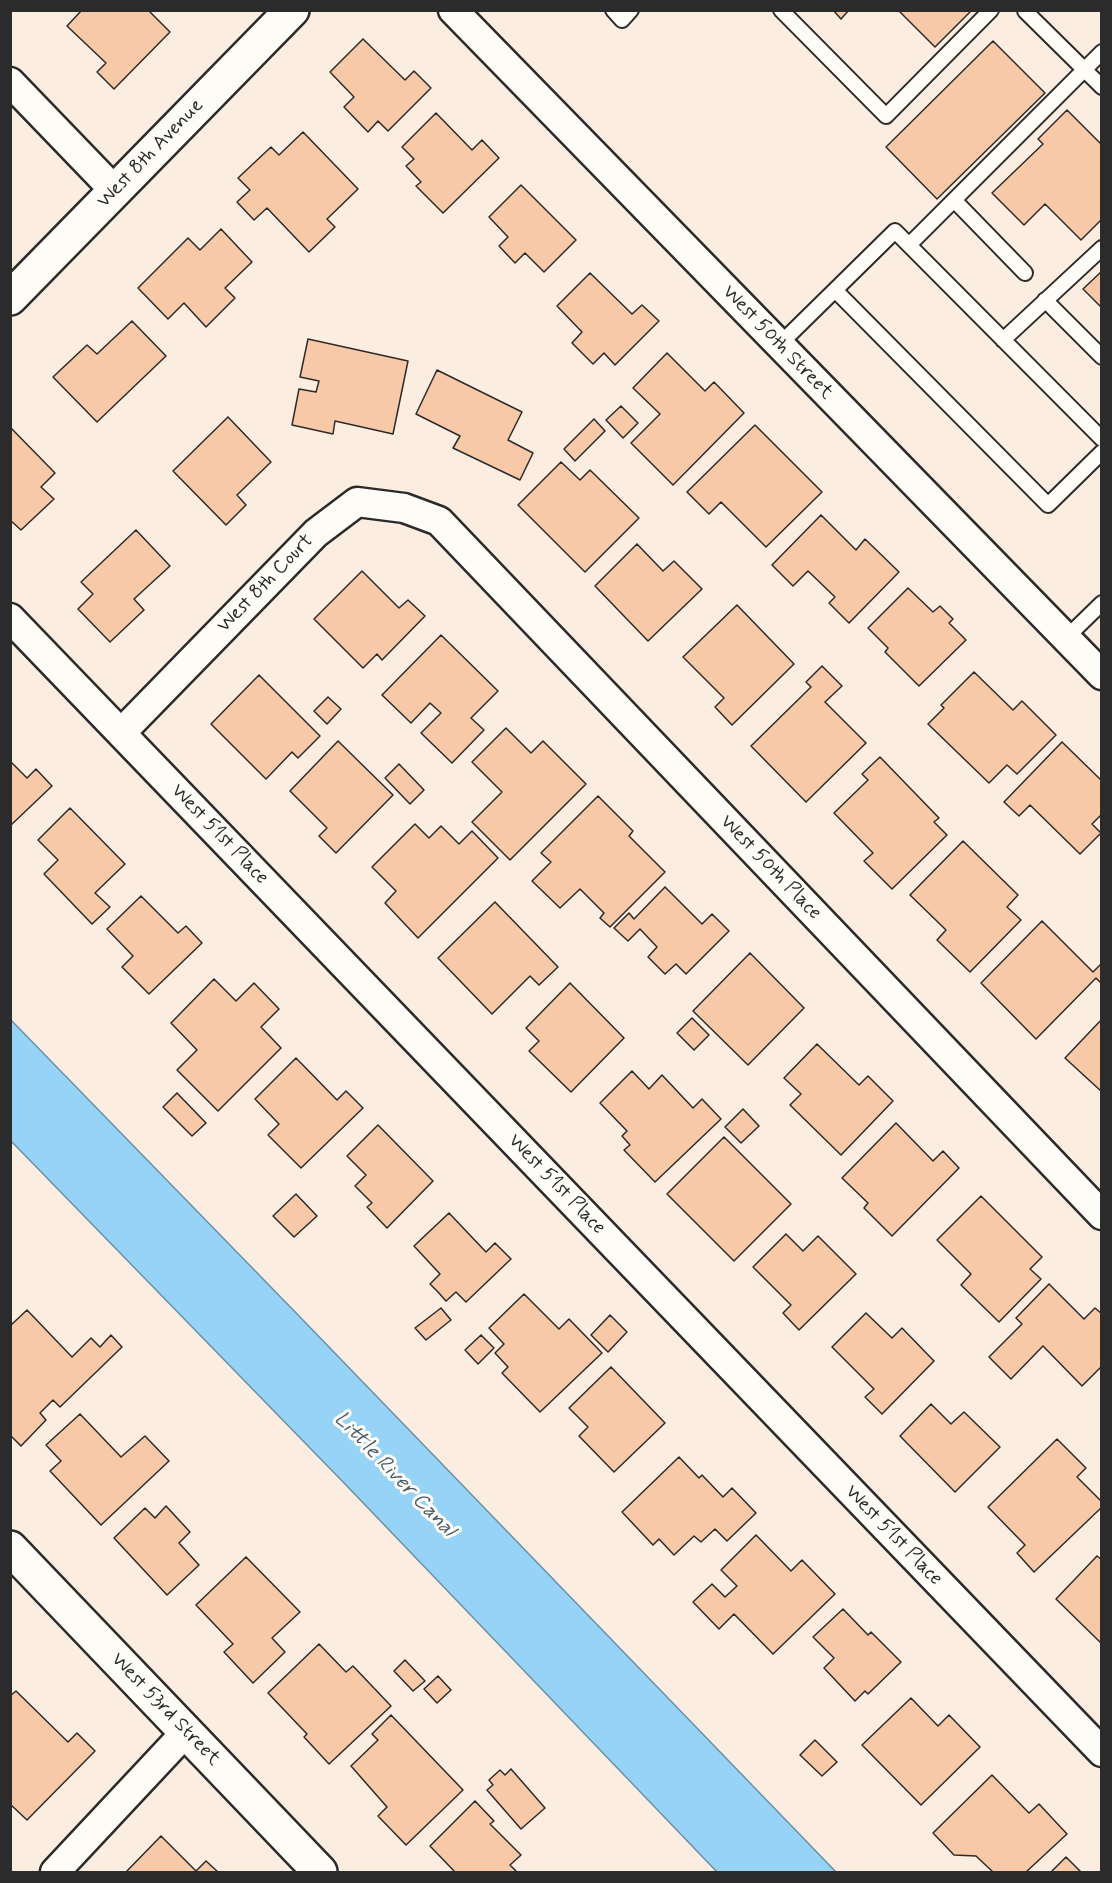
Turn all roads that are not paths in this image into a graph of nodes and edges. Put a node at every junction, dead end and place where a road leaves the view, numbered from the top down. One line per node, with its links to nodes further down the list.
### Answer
1 (292, 10): 12 (street, West 8th Avenue)
2 (453, 10): 21 (street, West 50th Street)
3 (613, 10): 4 (lane)
4 (631, 10)
5 (782, 10): 6 (lane)
6 (991, 10)
7 (1026, 11): 9 (lane)
8 (1101, 52): 9 (lane)
9 (1084, 69): 11 (lane); 13 (lane)
10 (10, 82): 12 (street)
11 (1101, 87)
12 (115, 191): 18 (street, West 8th Avenue)
13 (954, 200): 14 (lane); 16 (lane)
14 (909, 245): 17 (lane); 20 (lane)
15 (1101, 248): 19 (lane)
16 (1025, 273)
17 (835, 291): 21 (lane); 24 (lane)
18 (10, 298)
19 (1046, 300): 20 (lane); 22 (lane)
20 (1003, 340): 23 (lane)
21 (779, 345): 28 (street, West 50th Street)
22 (1101, 357)
23 (1101, 439)
24 (1101, 452)
25 (439, 521): 30 (street, West 8th Court); 31 (street, West 50th Place)
26 (1101, 603): 28 (lane)
27 (10, 618): 30 (street, West 51st Place)
28 (1066, 638): 29 (street, West 50th Street)
29 (1101, 675)
30 (121, 733): 34 (street, West 51st Place)
31 (1101, 1215)
32 (10, 1548): 33 (street, West 53rd Street)
33 (186, 1732): 35 (street); 36 (street, West 53rd Street)
34 (1101, 1752)
35 (55, 1872)
36 (320, 1872)

